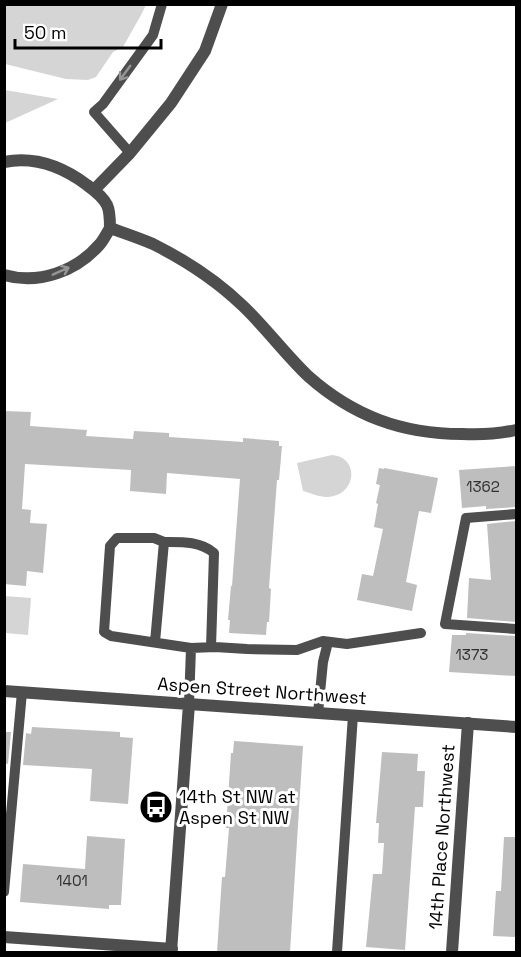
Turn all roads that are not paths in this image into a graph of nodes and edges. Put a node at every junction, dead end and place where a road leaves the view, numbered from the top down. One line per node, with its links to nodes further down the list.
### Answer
1 (162, 4): 3 (lane, one-way to 3)
2 (222, 4): 3 (street)
3 (130, 153): 5 (street)
4 (4, 162): 5 (street)
5 (94, 190): 6 (street)
6 (110, 228): 7 (street, one-way to 6); 8 (street)
7 (4, 275)
8 (516, 430)
9 (516, 513): 11 (lane)
10 (164, 542): 13 (lane); 13 (lane); 15 (lane)
11 (516, 629)
12 (420, 633): 14 (lane)
13 (155, 642): 16 (lane)
14 (328, 642): 15 (lane); 20 (lane)
15 (211, 647): 16 (lane)
16 (191, 648): 19 (lane)
17 (4, 691): 18 (street, Aspen Street Northwest)
18 (22, 692): 19 (street, Aspen Street Northwest); 24 (lane)
19 (189, 704): 20 (street, Aspen Street Northwest); 27 (street)
20 (318, 713): 21 (street, Aspen Street Northwest)
21 (353, 715): 22 (street, Aspen Street Northwest); 28 (lane)
22 (468, 723): 23 (street, Aspen Street Northwest); 29 (street, 14th Place Northwest)
23 (516, 727)
24 (8, 810): 25 (lane)
25 (4, 892)
26 (4, 937): 27 (street)
27 (172, 951)
28 (337, 952)
29 (452, 952)

